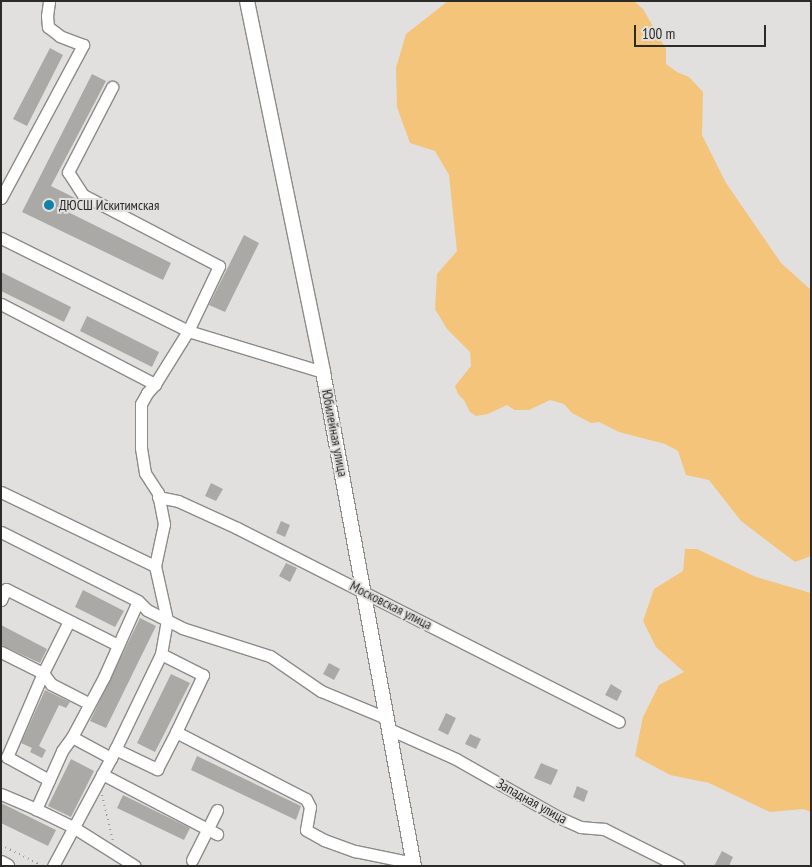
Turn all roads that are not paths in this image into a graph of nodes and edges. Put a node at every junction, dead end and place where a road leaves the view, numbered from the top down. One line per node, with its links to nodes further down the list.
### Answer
1 (49, 1): 4 (street)
2 (247, 1): 8 (main road, Юбилейная улица)
3 (112, 87): 7 (street)
4 (1, 198)
5 (1, 238): 7 (street)
6 (1, 304): 9 (street)
7 (188, 331): 8 (street); 9 (street)
8 (323, 372): 14 (main road, Юбилейная улица)
9 (155, 384): 11 (street)
10 (1, 492): 13 (street)
11 (158, 497): 13 (street); 14 (street, Московская улица)
12 (1, 532): 16 (street, Западная улица)
13 (155, 566): 17 (street)
14 (366, 592): 24 (street, Московская улица); 25 (main road, Юбилейная улица)
15 (1, 600): 18 (street)
16 (138, 601): 17 (street, Западная улица); 19 (street)
17 (167, 620): 21 (street); 25 (street, Западная улица)
18 (70, 622): 19 (street); 22 (street)
19 (118, 646): 23 (street)
20 (1, 652): 22 (street)
21 (161, 654): 26 (street); 28 (street)
22 (43, 673): 23 (street); 30 (street)
23 (88, 704): 27 (street)
24 (619, 722)
25 (387, 723): 38 (main road, Юбилейная улица); 42 (street, Западная улица)
26 (176, 732): 28 (street); 38 (street)
27 (72, 737): 28 (street); 30 (street)
28 (113, 754): 29 (street)
29 (100, 777): 34 (street); 35 (street)
30 (49, 780): 32 (street)
31 (1, 794): 32 (street)
32 (36, 809): 34 (street)
33 (217, 810): 35 (street)
34 (73, 827): 40 (street); 41 (street)
35 (212, 832): 36 (street)
36 (192, 860)
37 (1, 863): 39 (main road)
38 (414, 864)
39 (7, 866)
40 (53, 866)
41 (135, 866)
42 (678, 866)

